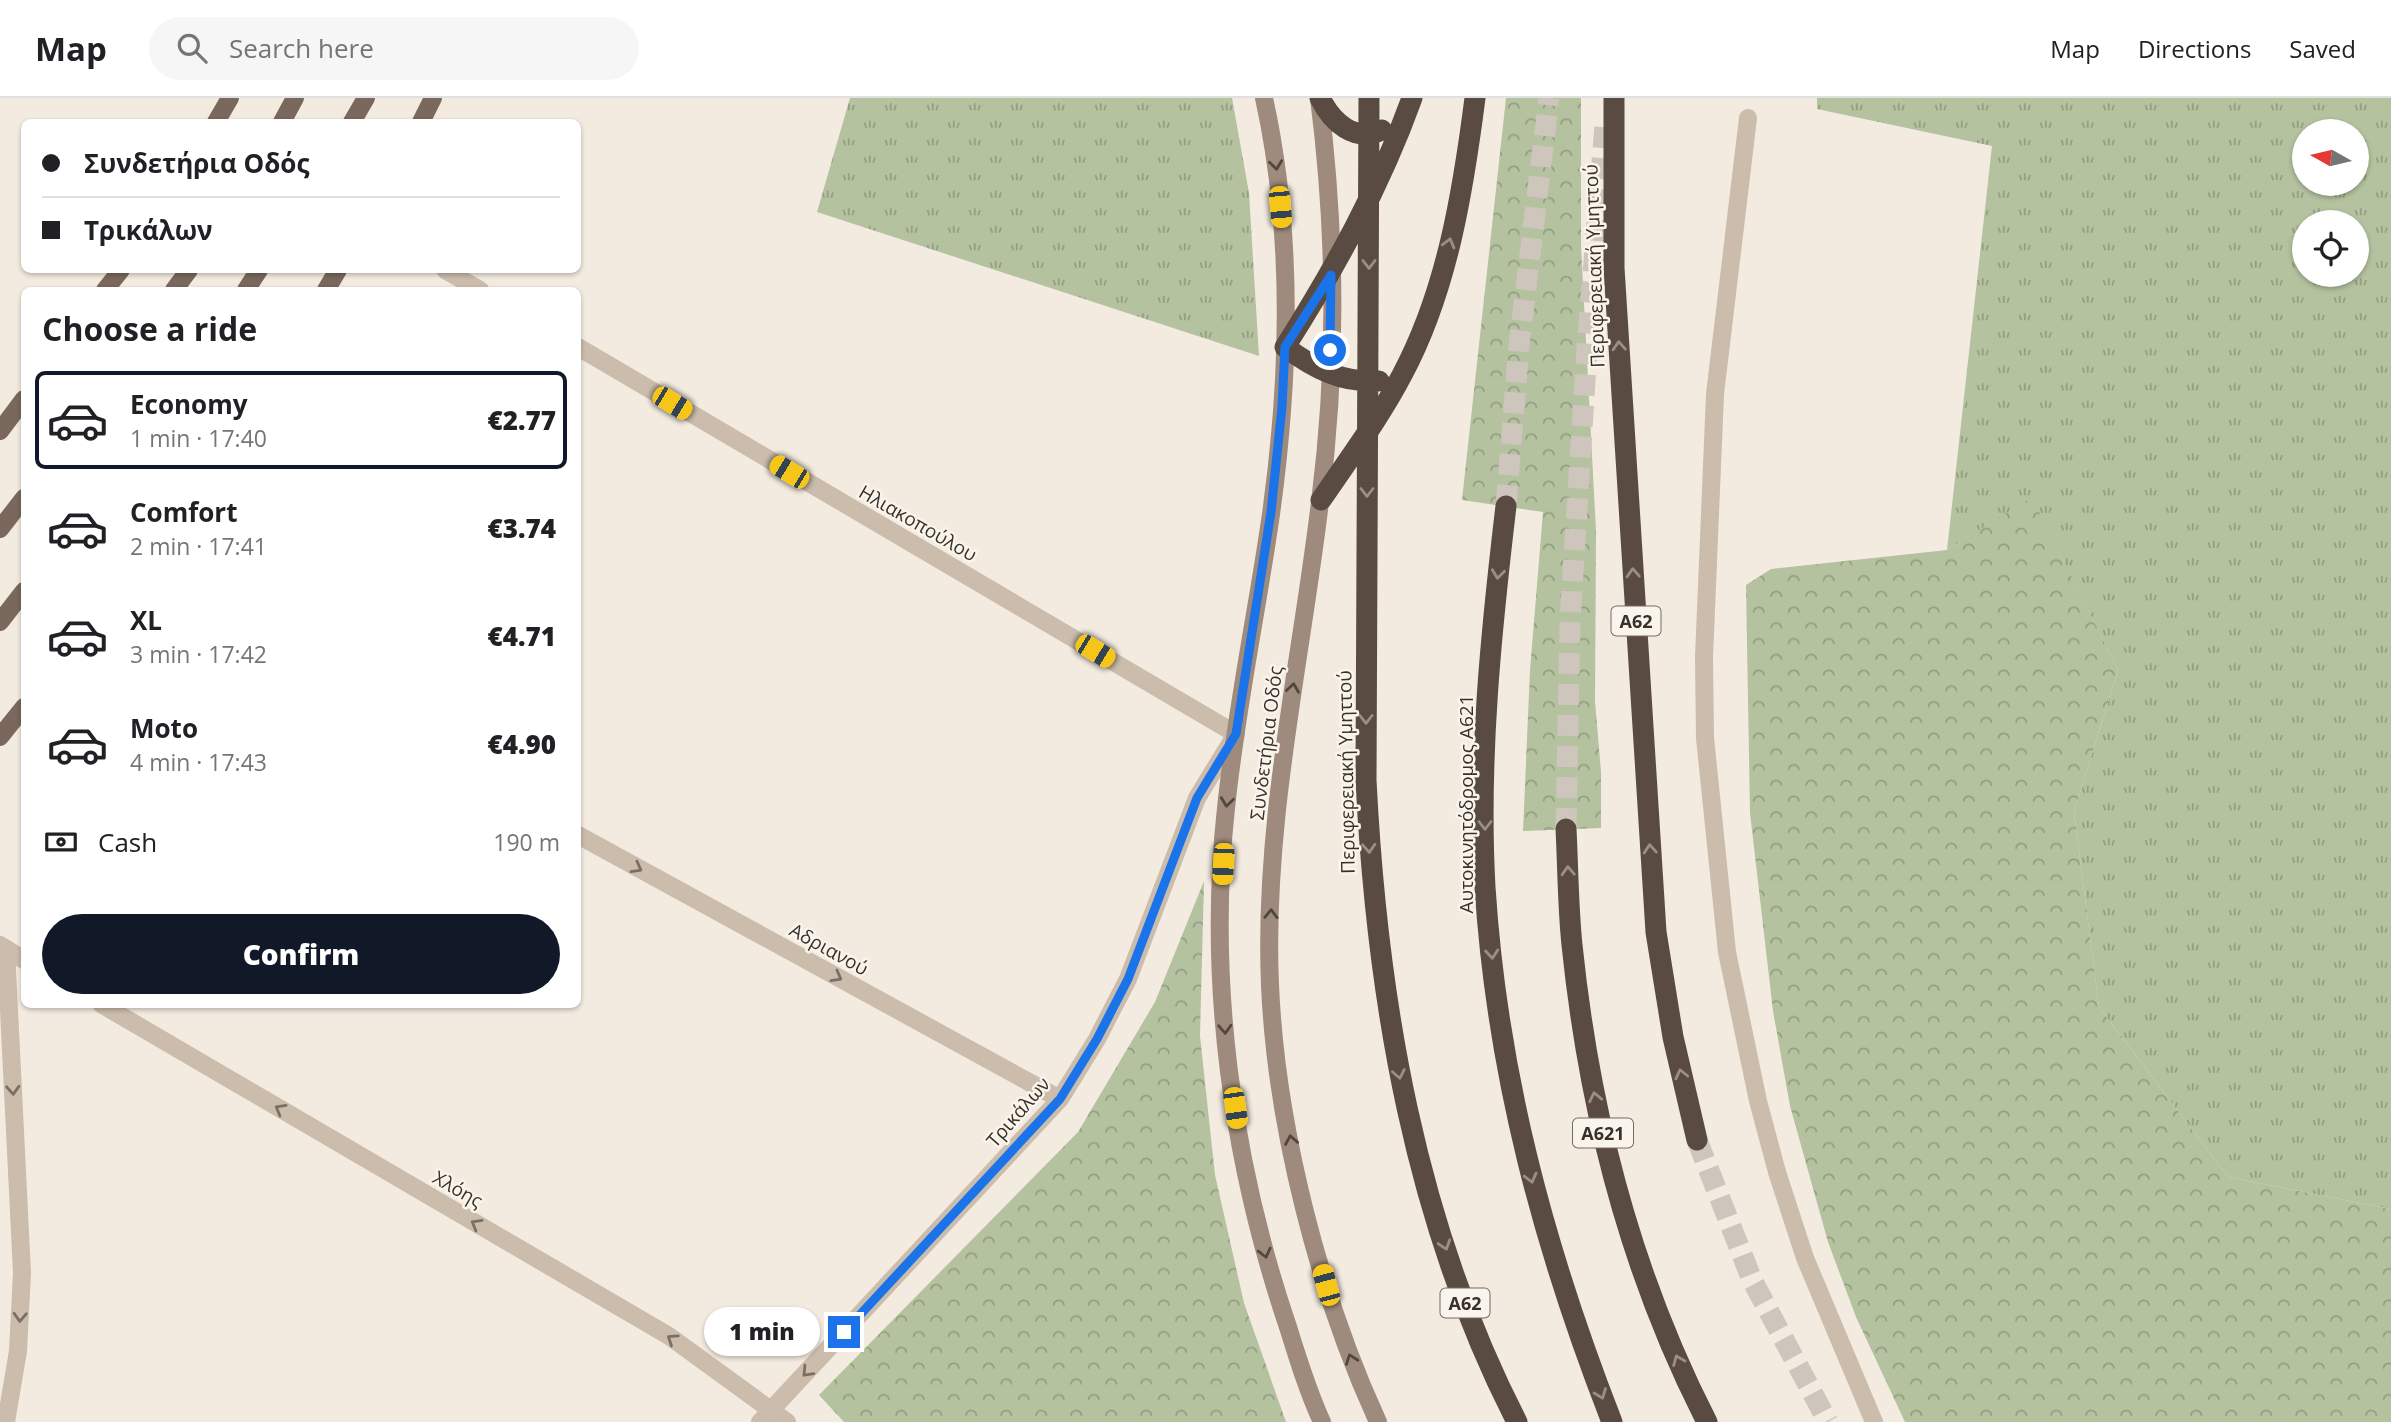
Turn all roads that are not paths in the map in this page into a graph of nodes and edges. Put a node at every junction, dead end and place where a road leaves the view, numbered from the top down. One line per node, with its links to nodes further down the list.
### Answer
1 (230, 98): 12 (main road)
2 (295, 98): 13 (main road)
3 (366, 98): 14 (main road)
4 (433, 98): 15 (main road)
5 (1264, 98): 23 (main road, Συνδετήρια Οδός, one-way to 23)
6 (1320, 98): 8 (highway); 19 (main road, Συνδετήρια Οδός)
7 (1369, 98): 50 (highway, Περιφερειακή Υμηττού / Α62, one-way to 50)
8 (1412, 98): 19 (highway)
9 (1475, 98): 26 (highway, one-way to 9)
10 (1614, 98): 44 (highway, Περιφερειακή Υμηττού / Α62, one-way to 10)
11 (1748, 118): 53 (street)
12 (218, 119)
13 (284, 119)
14 (354, 119)
15 (422, 119)
16 (119, 273): 20 (main road)
17 (188, 273): 21 (main road)
18 (450, 273): 22 (street)
19 (1331, 275): 23 (highway); 25 (main road, Συνδετήρια Οδός)
20 (107, 287)
21 (176, 287)
22 (475, 287)
23 (1285, 347): 25 (highway); 36 (main road, Συνδετήρια Οδός)
24 (581, 349): 36 (street, Ηλιακοπούλου)
25 (1330, 375): 26 (highway); 29 (main road, Συνδετήρια Οδός)
26 (1402, 376): 29 (highway)
27 (21, 403): 28 (main road)
28 (0, 430)
29 (1321, 500): 49 (main road, Συνδετήρια Οδός, one-way to 29)
30 (21, 502): 32 (main road)
31 (1506, 506): 51 (highway, Αυτοκινητόδρομος Α621, one-way to 51)
32 (0, 529)
33 (21, 595): 34 (main road)
34 (0, 622)
35 (21, 711): 37 (main road)
36 (1236, 734): 43 (street, Τρικάλων); 48 (main road, Συνδετήρια Οδός, one-way to 48)
37 (0, 737)
38 (1566, 829): 52 (highway, Α621, one-way to 38)
39 (581, 837): 43 (street, Αδριανού, one-way to 43)
40 (3, 947): 41 (street); 46 (street, one-way to 46)
41 (21, 958)
42 (108, 1008): 45 (street, Χλόης, one-way to 42)
43 (1060, 1099): 45 (street, Τρικάλων, one-way to 45)
44 (1697, 1140)
45 (766, 1416): 47 (street, Χλόης)
46 (6, 1422)
47 (787, 1422)
48 (1322, 1422)
49 (1378, 1422)
50 (1517, 1422)
51 (1612, 1422)
52 (1707, 1422)
53 (1874, 1422)

